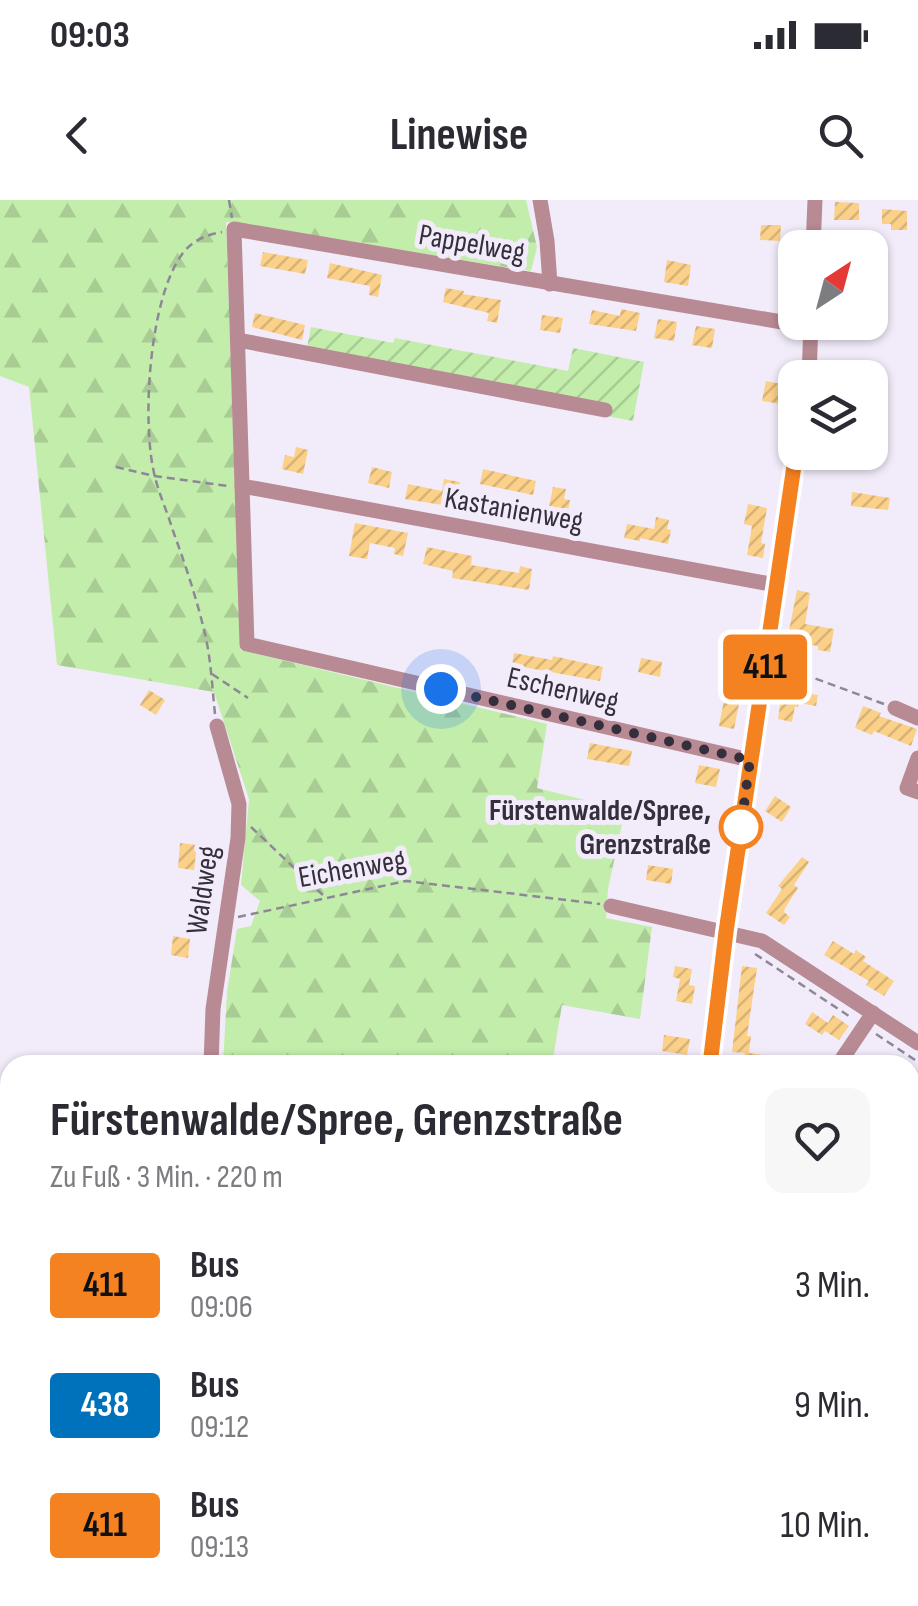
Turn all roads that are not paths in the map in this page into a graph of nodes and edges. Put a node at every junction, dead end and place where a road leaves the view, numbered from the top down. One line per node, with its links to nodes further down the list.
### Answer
1 (540, 200): 4 (street)
2 (815, 200): 3 (street)
3 (814, 230)
4 (550, 284): 5 (street, Pappelweg); 6 (street, Pappelweg)
5 (778, 320)
6 (238, 340): 7 (street); 9 (street)
7 (606, 410)
8 (793, 470): 10 (street)
9 (242, 487): 10 (street, Kastanienweg); 14 (street, Eschenweg)
10 (776, 585): 14 (street)
11 (895, 708): 12 (street)
12 (918, 718)
13 (217, 726): 21 (street, Waldweg)
14 (750, 760): 18 (street)
15 (916, 767): 16 (street)
16 (918, 792)
17 (612, 906): 18 (street)
18 (726, 932): 19 (street); 22 (street)
19 (869, 1020): 20 (street); 23 (street)
20 (918, 1043)
21 (211, 1055)
22 (711, 1055)
23 (845, 1055)

